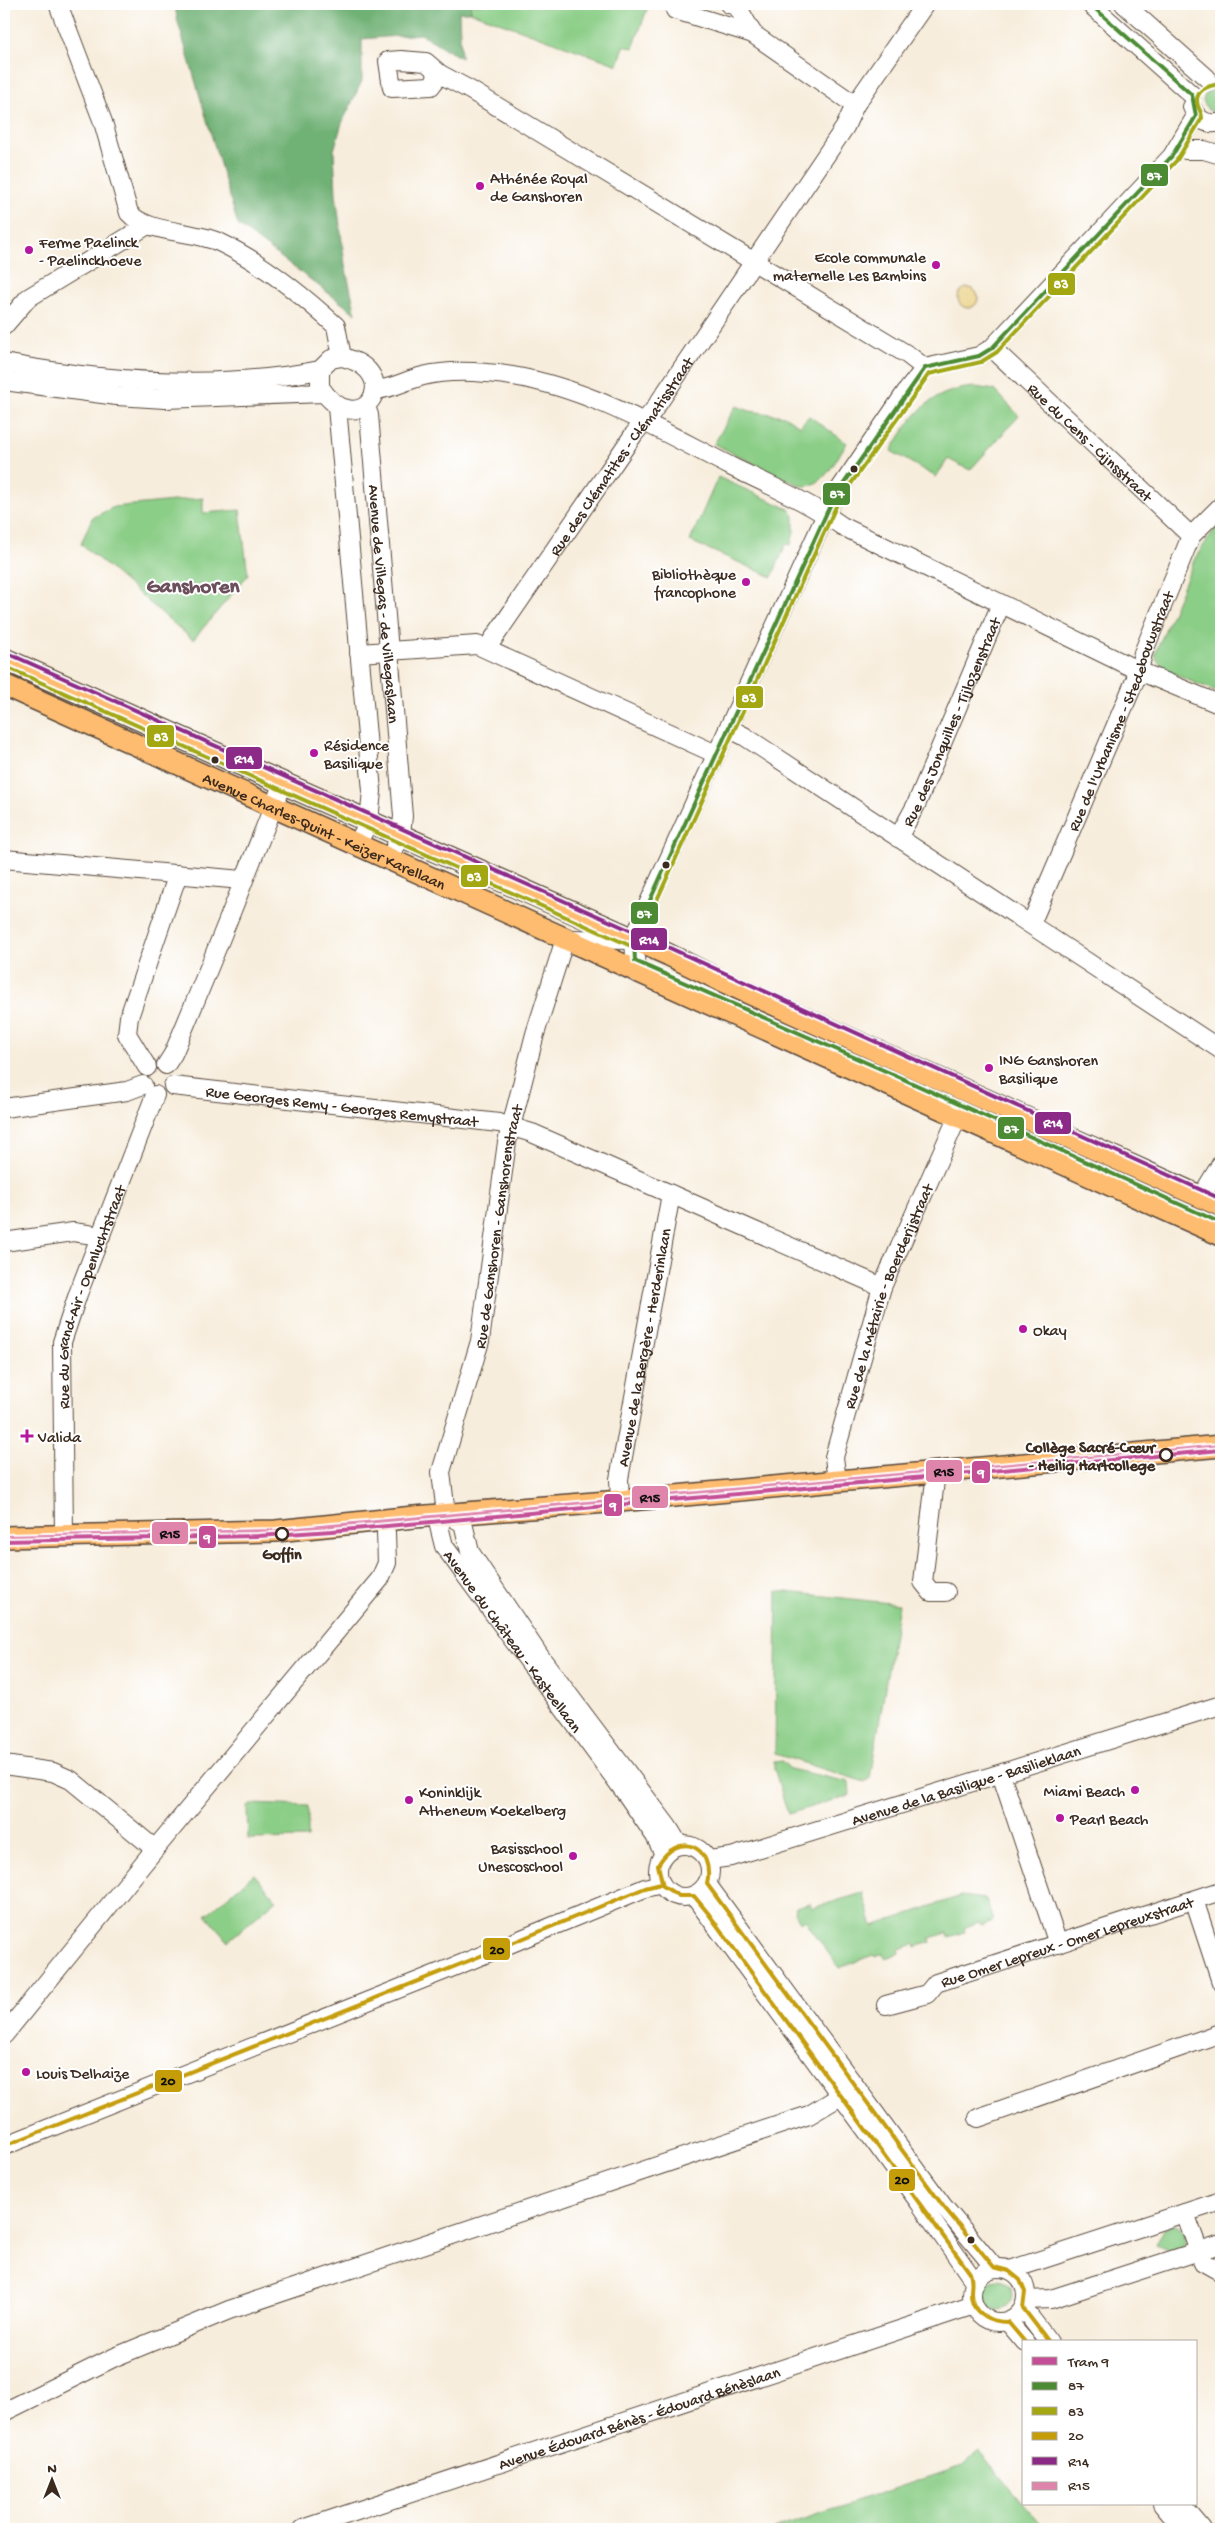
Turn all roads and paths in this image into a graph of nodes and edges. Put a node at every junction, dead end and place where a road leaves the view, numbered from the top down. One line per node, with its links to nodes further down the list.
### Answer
1 (58, 4): 15 (street)
2 (677, 4): 7 (street)
3 (729, 4): 7 (street)
4 (925, 4): 11 (street, Rue des Clématites - Clématisstraat)
5 (1090, 4): 10 (street)
6 (1124, 4): 9 (street)
7 (753, 34): 11 (street)
8 (440, 74): 16 (street)
9 (1218, 78): 10 (street)
10 (1192, 95): 12 (street)
11 (855, 105): 16 (street, Rue des Clématites - Clématisstraat)
12 (1210, 120): 13 (street); 14 (street)
13 (1178, 153): 14 (street); 18 (street)
14 (1221, 156)
15 (146, 226): 17 (street); 19 (street)
16 (753, 263): 21 (street); 28 (street, Rue des Clématites - Clématisstraat)
17 (4, 326)
18 (992, 348): 21 (street); 31 (street, Rue du Cens - Cijnsstraat)
19 (342, 357): 22 (street); 24 (street)
20 (4, 363): 22 (street)
21 (925, 368): 30 (street)
22 (320, 370): 25 (street)
23 (4, 380): 25 (street)
24 (376, 390): 27 (street); 28 (street)
25 (324, 393): 26 (street)
26 (337, 406): 27 (street); 35 (street, Avenue de Villegas - de Villegaslaan)
27 (366, 407): 34 (street, Avenue de Villegas - de Villegaslaan)
28 (643, 423): 30 (street); 33 (street, Rue des Clématites - Clématisstraat)
29 (1221, 506): 31 (street, Rue de l'Urbanisme - Stedebouwstraat)
30 (826, 515): 32 (street); 40 (street)
31 (1191, 536): 37 (street, Rue de l'Urbanisme - Stedebouwstraat)
32 (1001, 604): 37 (street); 46 (street, Rue des Jonquilles - Tijlozenstraat)
33 (487, 648): 34 (street); 41 (street)
34 (389, 651): 35 (street); 45 (street, Avenue de Villegas - de Villegaslaan)
35 (359, 653): 44 (street, Avenue de Villegas - de Villegaslaan)
36 (4, 659): 42 (main road, Avenue Charles-Quint - Keizer Karellaan)
37 (1139, 671): 39 (street); 52 (street, Rue de l'Urbanisme - Stedebouwstraat)
38 (4, 685): 43 (main road, Avenue Charles-Quint - Keizer Karellaan)
39 (1221, 706)
40 (728, 728): 41 (street); 46 (street)
41 (716, 754): 54 (street)
42 (283, 783): 43 (street); 44 (main road, Avenue Charles-Quint - Keizer Karellaan)
43 (274, 806): 47 (main road, Avenue Charles-Quint - Keizer Karellaan); 51 (street)
44 (369, 821): 45 (main road, Avenue Charles-Quint - Keizer Karellaan); 47 (street, Avenue de Villegas - de Villegaslaan)
45 (401, 835): 48 (street, Avenue de Villegas - de Villegaslaan); 54 (main road, Avenue Charles-Quint - Keizer Karellaan)
46 (898, 838): 52 (street)
47 (358, 844): 48 (main road, Avenue Charles-Quint - Keizer Karellaan)
48 (390, 858): 53 (main road, Avenue Charles-Quint - Keizer Karellaan)
49 (4, 859): 50 (street)
50 (178, 874): 51 (street); 58 (street)
51 (242, 880): 57 (street)
52 (1031, 924): 56 (street)
53 (565, 939): 54 (street); 55 (main road, Avenue Charles-Quint - Keizer Karellaan); 63 (street, Rue de Ganshoren - Ganshorenstraat)
54 (634, 940): 55 (street); 66 (main road, Avenue Charles-Quint - Keizer Karellaan)
55 (636, 973): 62 (main road, Avenue Charles-Quint - Keizer Karellaan)
56 (1221, 1050)
57 (166, 1065): 58 (street); 59 (street)
58 (147, 1067): 60 (street, Rue du Grand-Air - Openluchtstraat)
59 (173, 1086): 60 (street); 63 (street, Rue Georges Remy - Georges Remystraat)
60 (149, 1090): 61 (street); 69 (street, Rue du Grand-Air - Openluchtstraat)
61 (4, 1108)
62 (958, 1116): 68 (main road, Avenue Charles-Quint - Keizer Karellaan); 71 (street, Rue de la Métairie - Boerderijstraat)
63 (511, 1127): 65 (street, Rue Georges Remy - Georges Remystraat); 76 (street, Rue de Ganshoren - Ganshorenstraat)
64 (1221, 1164): 66 (street)
65 (671, 1194): 71 (street, Rue Georges Remy - Georges Remystraat); 75 (street, Avenue de la Bergère - Herderinlaan)
66 (1201, 1197): 67 (main road, Avenue Charles-Quint - Keizer Karellaan)
67 (1221, 1206)
68 (1221, 1235)
69 (101, 1236): 70 (street); 79 (street, Rue du Grand-Air - Openluchtstraat)
70 (4, 1242)
71 (882, 1287): 74 (street, Rue de la Métairie - Boerderijstraat)
72 (1221, 1446): 73 (main road)
73 (936, 1472): 74 (main road); 81 (street)
74 (836, 1481): 75 (main road)
75 (620, 1501): 76 (main road)
76 (456, 1519): 77 (main road); 78 (main road); 85 (street, Avenue du Château - Kasteellaan); 87 (street, Avenue du Château - Kasteellaan)
77 (386, 1532): 78 (main road); 86 (street)
78 (198, 1534): 79 (main road)
79 (64, 1536): 80 (main road)
80 (4, 1537)
81 (946, 1592)
82 (1221, 1705): 84 (street, Avenue de la Basilique - Basilieklaan)
83 (4, 1765): 86 (street)
84 (1001, 1774): 88 (street, Avenue de la Basilique - Basilieklaan); 94 (street)
85 (679, 1845): 87 (street); 88 (street)
86 (155, 1849): 98 (street)
87 (664, 1854): 89 (street)
88 (709, 1860): 90 (street)
89 (661, 1884): 92 (street); 101 (street)
90 (708, 1884): 92 (street); 99 (street)
91 (1221, 1891): 93 (street, Rue Omer Lepreux - Omer Lepreuxstraat)
92 (694, 1896): 99 (street)
93 (1194, 1900): 94 (street, Rue Omer Lepreux - Omer Lepreuxstraat); 95 (street)
94 (1058, 1944): 96 (street, Rue Omer Lepreux - Omer Lepreuxstraat)
95 (1221, 1982)
96 (886, 2005)
97 (1221, 2033): 100 (street)
98 (4, 2035)
99 (849, 2091): 106 (street); 108 (street); 114 (street)
100 (978, 2118)
101 (4, 2146)
102 (1221, 2201): 103 (street)
103 (1185, 2213): 105 (street); 106 (street)
104 (1221, 2244): 105 (street)
105 (1199, 2251): 107 (street); 109 (street)
106 (1002, 2269): 108 (street); 109 (street)
107 (1221, 2272)
108 (974, 2281): 110 (street)
109 (1024, 2304): 111 (street); 113 (street)
110 (974, 2305): 111 (street); 117 (street, Avenue Édouard Bénès - Édouard Bénèslaan)
111 (1008, 2322): 112 (street)
112 (1023, 2340)
113 (1048, 2340)
114 (4, 2412)
115 (1164, 2506): 118 (street)
116 (1183, 2506): 119 (street)
117 (304, 2529)
118 (1183, 2529)
119 (1202, 2529)

